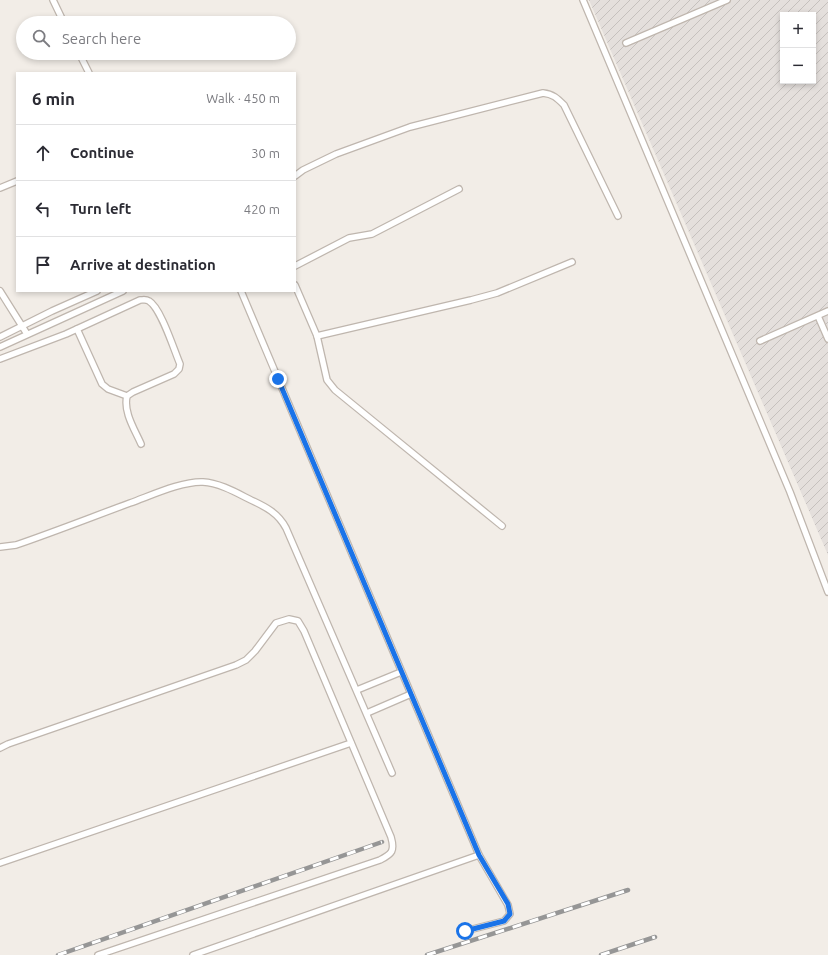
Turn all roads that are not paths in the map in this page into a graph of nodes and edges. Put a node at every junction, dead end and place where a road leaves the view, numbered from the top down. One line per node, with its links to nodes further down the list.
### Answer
1 (53, 0): 5 (lane)
2 (583, 0): 36 (lane)
3 (727, 0): 4 (lane)
4 (714, 2): 6 (lane)
5 (61, 16)
6 (626, 44)
7 (82, 60): 8 (lane)
8 (88, 72)
9 (296, 175): 13 (lane)
10 (16, 181): 11 (lane)
11 (0, 188)
12 (458, 188): 15 (lane)
13 (618, 216)
14 (572, 262): 26 (lane)
15 (296, 265)
16 (296, 287): 26 (lane)
17 (95, 292): 23 (lane)
18 (121, 292): 25 (lane)
19 (241, 292): 37 (lane)
20 (1, 294): 23 (lane)
21 (828, 311): 22 (lane)
22 (818, 316): 28 (lane); 29 (lane)
23 (23, 326): 25 (lane); 27 (lane)
24 (77, 329): 31 (lane); 32 (lane); 32 (lane)
25 (27, 334): 30 (lane)
26 (317, 336): 34 (lane)
27 (0, 337)
28 (828, 339)
29 (760, 341)
30 (0, 347)
31 (0, 359)
32 (127, 396): 33 (lane)
33 (141, 444)
34 (502, 526)
35 (0, 547): 38 (lane)
36 (828, 592)
37 (401, 672): 38 (lane); 39 (lane)
38 (357, 690): 40 (lane)
39 (411, 694): 40 (lane); 44 (lane)
40 (367, 713): 43 (lane)
41 (351, 743): 42 (lane); 45 (lane); 47 (lane)
42 (0, 748)
43 (392, 773)
44 (479, 855): 46 (lane); 48 (lane)
45 (0, 863)
46 (465, 931)
47 (98, 955)
48 (193, 955)

